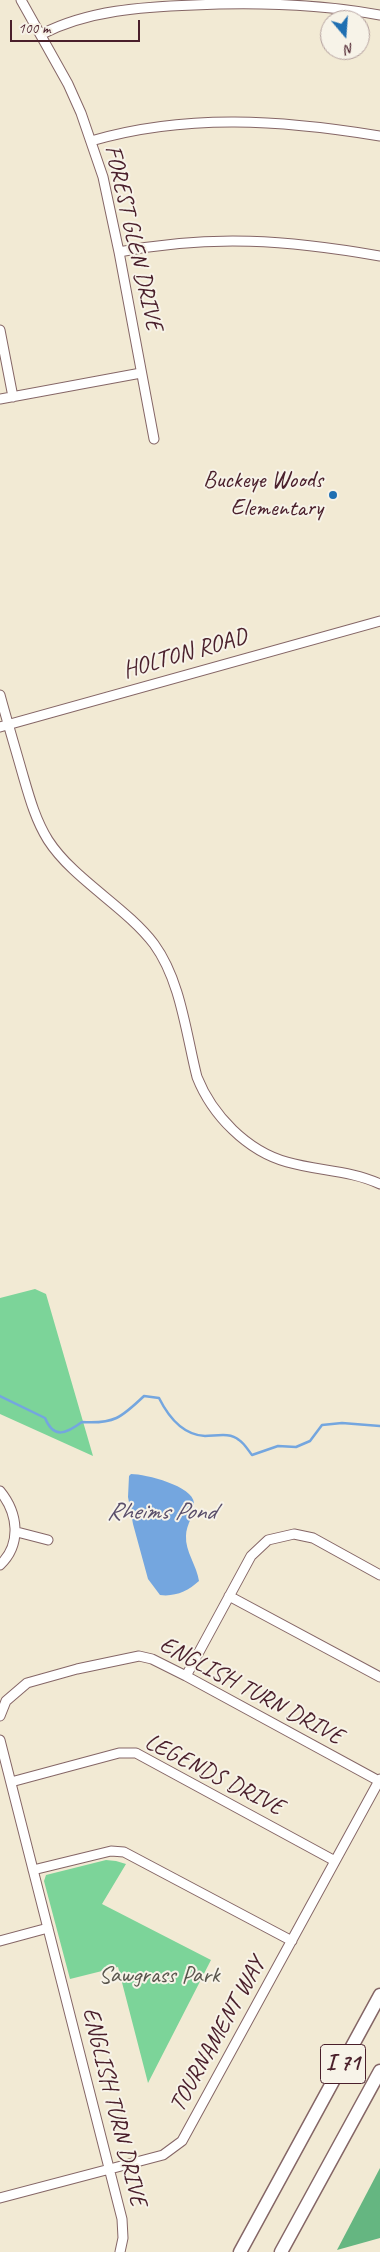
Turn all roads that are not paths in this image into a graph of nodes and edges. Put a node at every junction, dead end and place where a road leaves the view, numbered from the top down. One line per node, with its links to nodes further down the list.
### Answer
1 (21, 0): 3 (street, FOREST GLEN DRIVE)
2 (380, 15): 3 (street)
3 (42, 34): 5 (street, FOREST GLEN DRIVE)
4 (380, 136): 5 (street)
5 (90, 141): 6 (street, FOREST GLEN DRIVE)
6 (119, 252): 7 (street); 9 (street, FOREST GLEN DRIVE)
7 (380, 256)
8 (0, 330): 10 (street)
9 (141, 373): 10 (street); 12 (street, FOREST GLEN DRIVE)
10 (13, 397): 11 (street)
11 (0, 400)
12 (154, 439)
13 (380, 621): 15 (street, HOLTON ROAD)
14 (0, 696): 15 (street)
15 (4, 726): 16 (street)
16 (380, 1184)
17 (0, 1490): 18 (street)
18 (17, 1532): 19 (street); 20 (street)
19 (48, 1540)
20 (0, 1564)
21 (380, 1575): 22 (street)
22 (229, 1596): 23 (street); 24 (street)
23 (186, 1676): 25 (street, ENGLISH TURN DRIVE); 27 (street, ENGLISH TURN DRIVE)
24 (380, 1677)
25 (0, 1716)
26 (0, 1740): 28 (street, ENGLISH TURN DRIVE)
27 (379, 1780): 29 (street, TOURNAMENT WAY)
28 (10, 1782): 29 (street, LEGENDS DRIVE); 30 (street, ENGLISH TURN DRIVE)
29 (335, 1861): 33 (street, TOURNAMENT WAY)
30 (33, 1870): 31 (street, ENGLISH TURN DRIVE); 33 (street)
31 (48, 1928): 32 (street); 36 (street, ENGLISH TURN DRIVE)
32 (0, 1941)
33 (292, 1941): 36 (street, TOURNAMENT WAY)
34 (380, 1995): 39 (highway, I 71)
35 (380, 2071): 40 (highway, I 71)
36 (109, 2170): 37 (street, TOURNAMENT WAY); 38 (street, ENGLISH TURN DRIVE)
37 (0, 2198)
38 (120, 2252)
39 (240, 2252)
40 (281, 2252)

